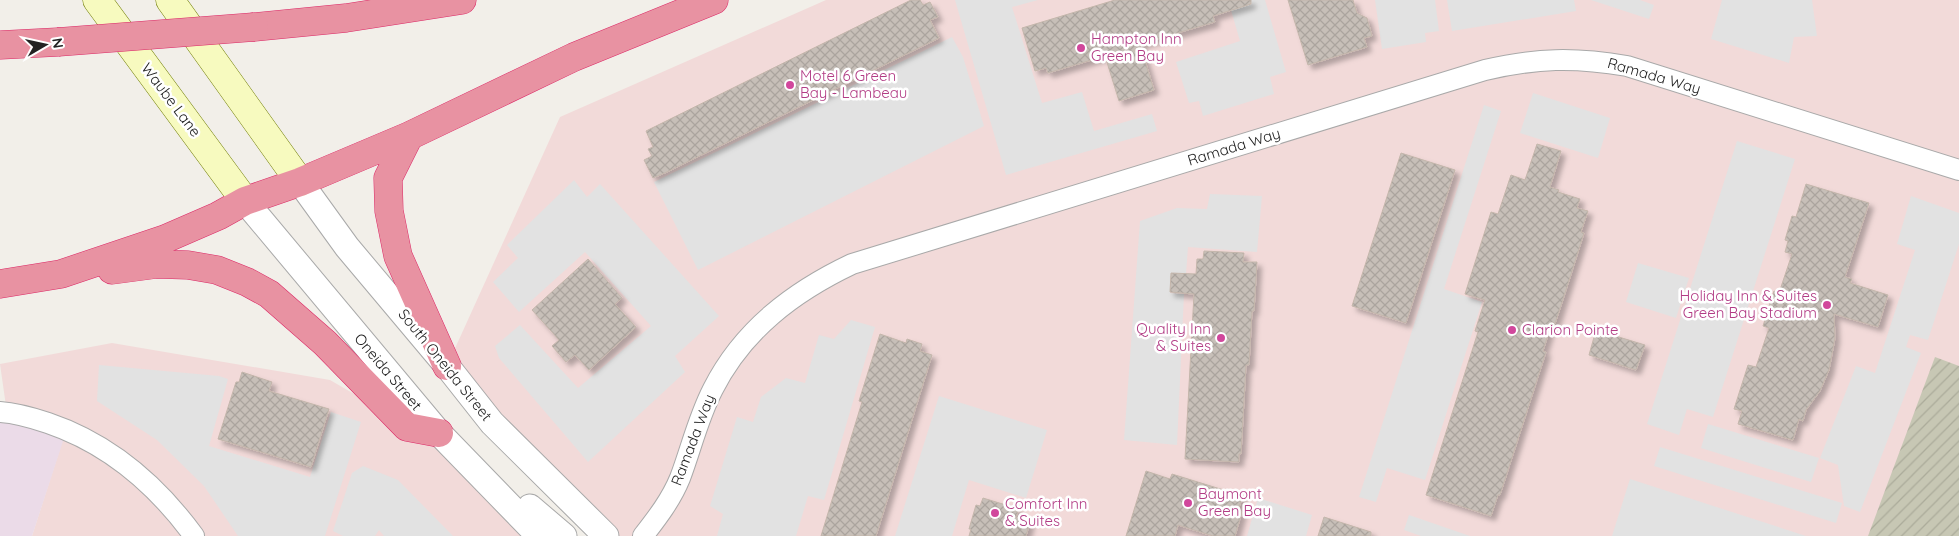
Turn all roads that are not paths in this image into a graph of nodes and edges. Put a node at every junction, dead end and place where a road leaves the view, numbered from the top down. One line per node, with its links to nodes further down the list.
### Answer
1 (96, 0): 9 (main road, Waube Lane)
2 (170, 0): 8 (main road)
3 (462, 0): 5 (highway, bridge)
4 (714, 0): 6 (highway)
5 (0, 45)
6 (409, 136): 8 (highway); 12 (highway)
7 (1959, 170): 19 (street, Ramada Way)
8 (300, 182): 9 (highway); 12 (street, South Oneida Street)
9 (245, 201): 10 (highway); 14 (street, Oneida Street)
10 (61, 274): 11 (highway); 14 (highway)
11 (0, 284)
12 (447, 366): 18 (street, South Oneida Street)
13 (0, 412): 15 (street)
14 (439, 433): 16 (street, Oneida Street); 17 (street)
15 (194, 536)
16 (539, 536)
17 (564, 536)
18 (606, 536)
19 (643, 536)

